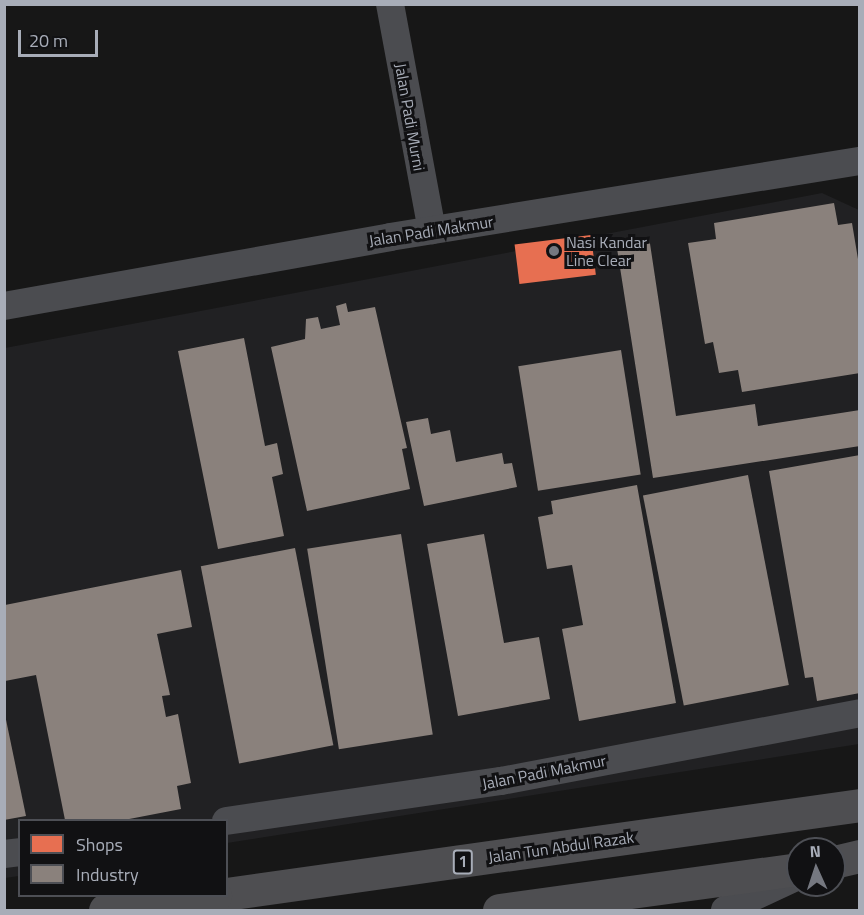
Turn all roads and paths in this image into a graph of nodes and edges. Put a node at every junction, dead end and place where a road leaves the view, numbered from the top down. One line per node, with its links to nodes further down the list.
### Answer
1 (391, 13): 3 (street, Jalan Padi Murni)
2 (860, 161): 3 (street, Jalan Padi Makmur)
3 (432, 230): 4 (street, Jalan Padi Makmur)
4 (4, 306)
5 (860, 713): 7 (street, Jalan Padi Makmur)
6 (860, 805): 10 (highway, Jalan Tun Abdul Razak / 1)
7 (228, 821)
8 (786, 870): 13 (highway)
9 (786, 882): 14 (street)
10 (228, 894)
11 (207, 897): 12 (highway)
12 (105, 910)
13 (500, 910)
14 (725, 910)

